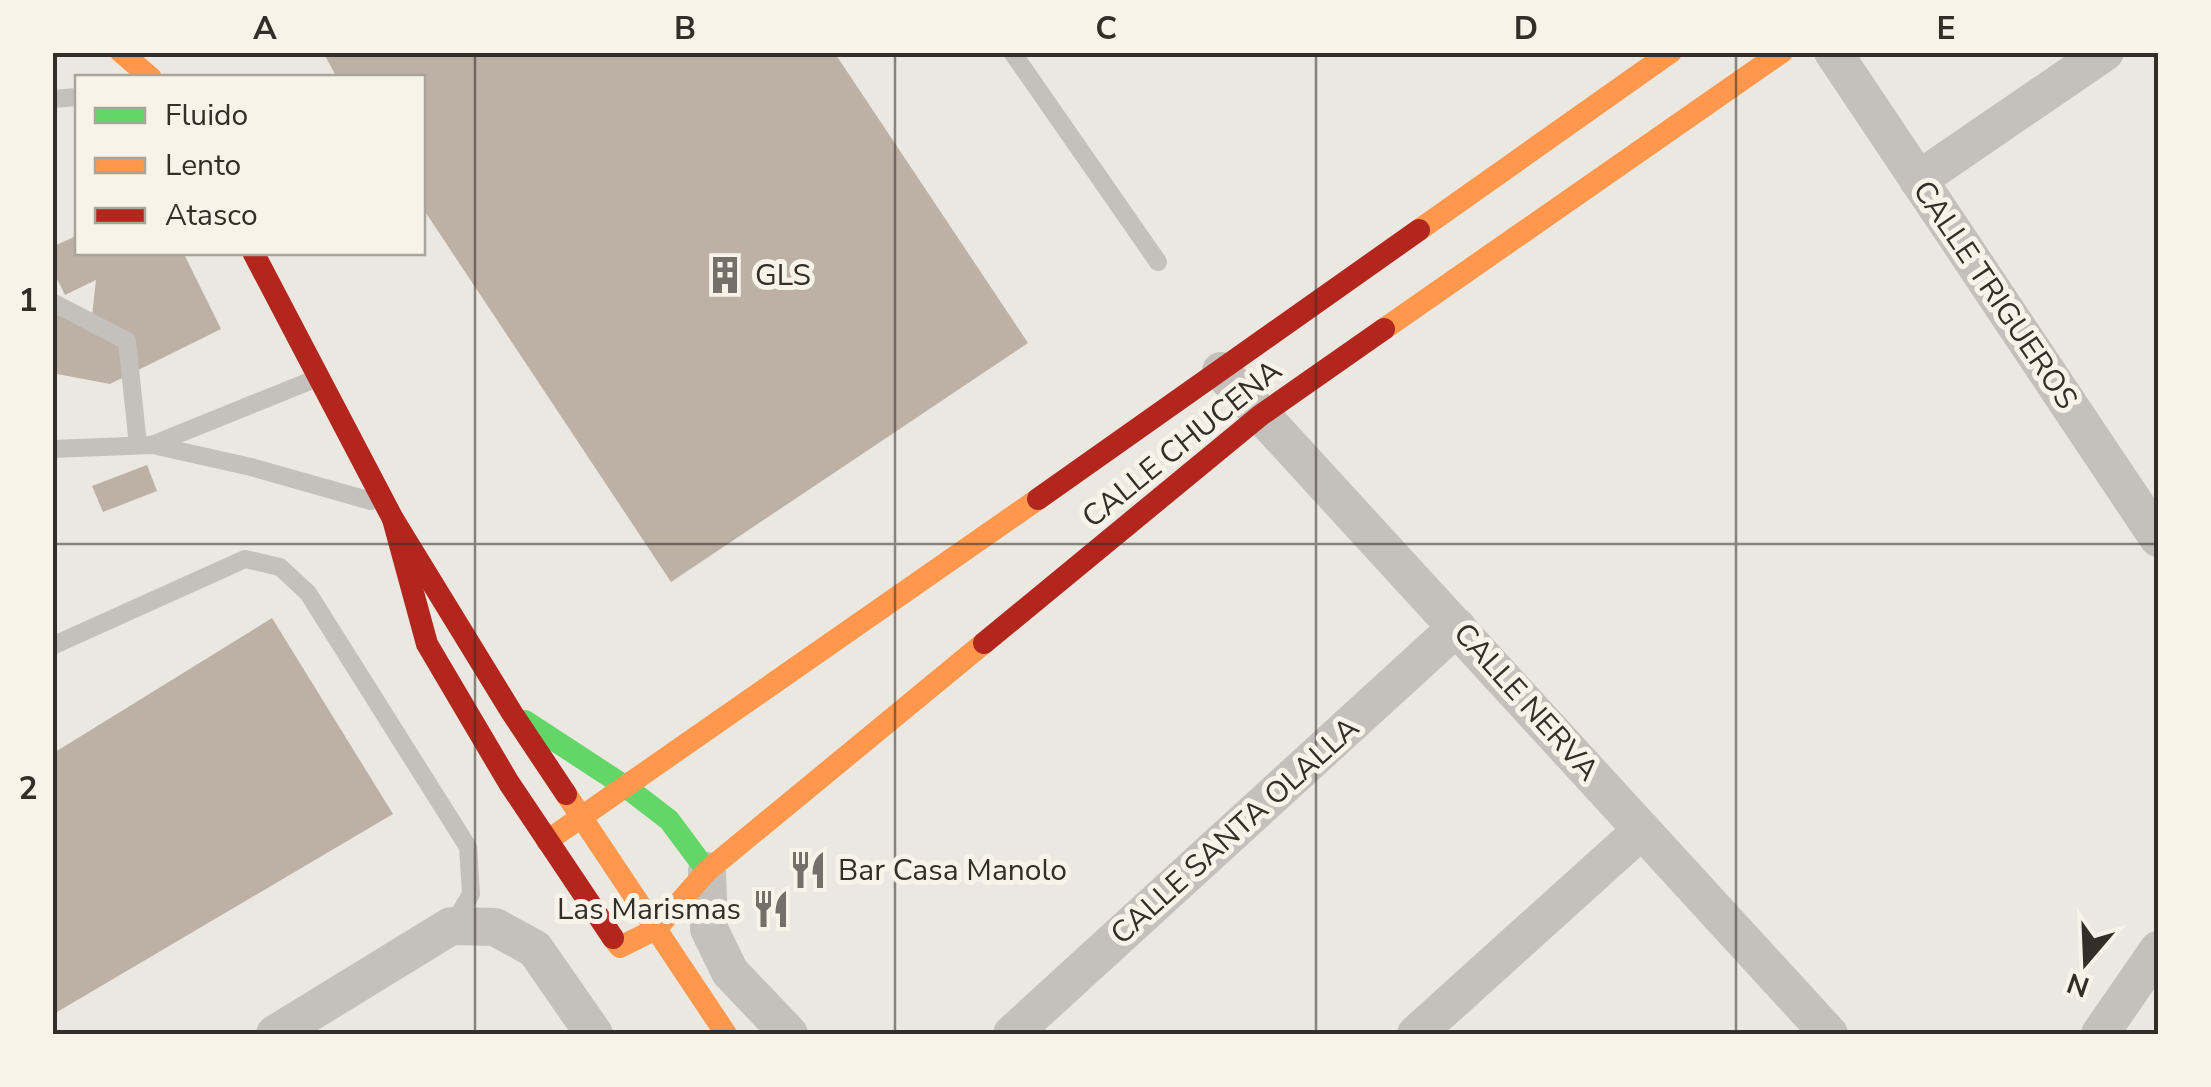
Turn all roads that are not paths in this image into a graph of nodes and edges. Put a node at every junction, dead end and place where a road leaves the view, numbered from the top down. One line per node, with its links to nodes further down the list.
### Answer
1 (121, 52): 7 (street)
2 (1012, 52): 10 (lane)
3 (1672, 52): 12 (street, CALLE CHUCENA)
4 (1782, 52): 14 (street, CALLE CHUCENA)
5 (1833, 52): 8 (street, CALLE TRIGUEROS)
6 (2105, 52): 8 (street)
7 (162, 73)
8 (1918, 180): 18 (street, CALLE TRIGUEROS)
9 (255, 255): 13 (street)
10 (1158, 262)
11 (52, 302): 15 (lane)
12 (1221, 371): 14 (street, CALLE NERVA); 22 (street, CALLE CHUCENA)
13 (318, 377): 15 (lane); 17 (street)
14 (1261, 415): 19 (street, CALLE NERVA); 26 (street, CALLE CHUCENA)
15 (146, 445): 16 (lane); 17 (lane)
16 (52, 449)
17 (389, 512): 21 (street); 25 (street)
18 (2158, 538)
19 (1457, 628): 24 (street, CALLE NERVA); 35 (street, CALLE SANTA OLALLA)
20 (52, 646): 27 (lane)
21 (512, 713): 22 (street); 23 (street)
22 (626, 787): 23 (street, CALLE CHUCENA); 26 (street)
23 (581, 818): 25 (street, CALLE CHUCENA); 28 (street)
24 (1642, 830): 30 (street, CALLE NERVA); 36 (street)
25 (547, 841): 28 (street)
26 (708, 871): 28 (street, CALLE CHUCENA); 34 (street)
27 (451, 926): 31 (street); 32 (street)
28 (656, 929): 33 (street)
29 (2158, 950): 37 (street)
30 (1825, 1033)
31 (275, 1034)
32 (594, 1034)
33 (726, 1034)
34 (790, 1034)
35 (1012, 1034)
36 (1416, 1034)
37 (2100, 1034)

